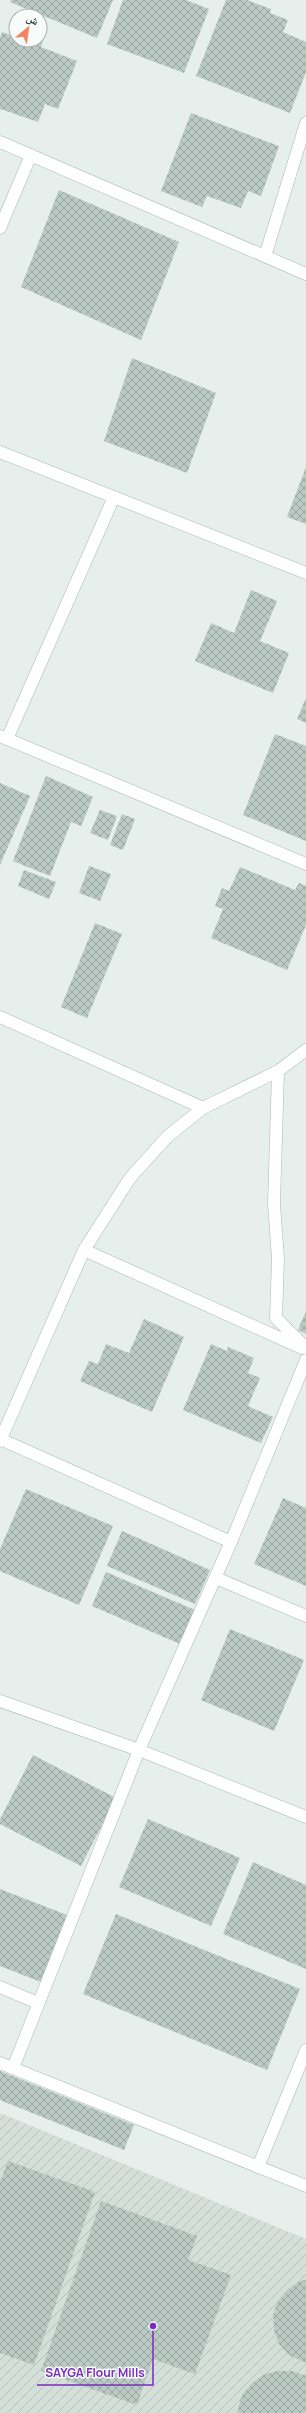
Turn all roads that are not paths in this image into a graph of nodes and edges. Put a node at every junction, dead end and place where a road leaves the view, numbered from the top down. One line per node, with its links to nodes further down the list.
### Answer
1 (306, 123): 5 (street)
2 (0, 142): 3 (street)
3 (31, 155): 4 (street); 5 (street)
4 (0, 228)
5 (265, 256): 6 (street)
6 (306, 274)
7 (0, 452): 8 (street)
8 (114, 497): 9 (street); 10 (street)
9 (306, 573)
10 (4, 738): 11 (street)
11 (306, 864)
12 (0, 1017): 15 (street)
13 (306, 1050): 14 (street)
14 (278, 1071): 15 (street); 17 (street)
15 (203, 1108): 16 (street)
16 (84, 1250): 17 (street); 19 (street)
17 (306, 1349)
18 (306, 1360): 20 (street)
19 (0, 1440): 20 (street)
20 (231, 1542): 21 (street)
21 (216, 1578): 22 (street); 24 (street)
22 (306, 1616)
23 (0, 1701): 24 (street)
24 (139, 1750): 25 (street); 27 (street)
25 (306, 1817)
26 (0, 1987): 27 (street)
27 (38, 2003): 30 (street)
28 (306, 2050): 31 (street)
29 (0, 2063): 30 (street)
30 (13, 2068): 31 (street)
31 (258, 2167): 32 (street)
32 (306, 2186)

